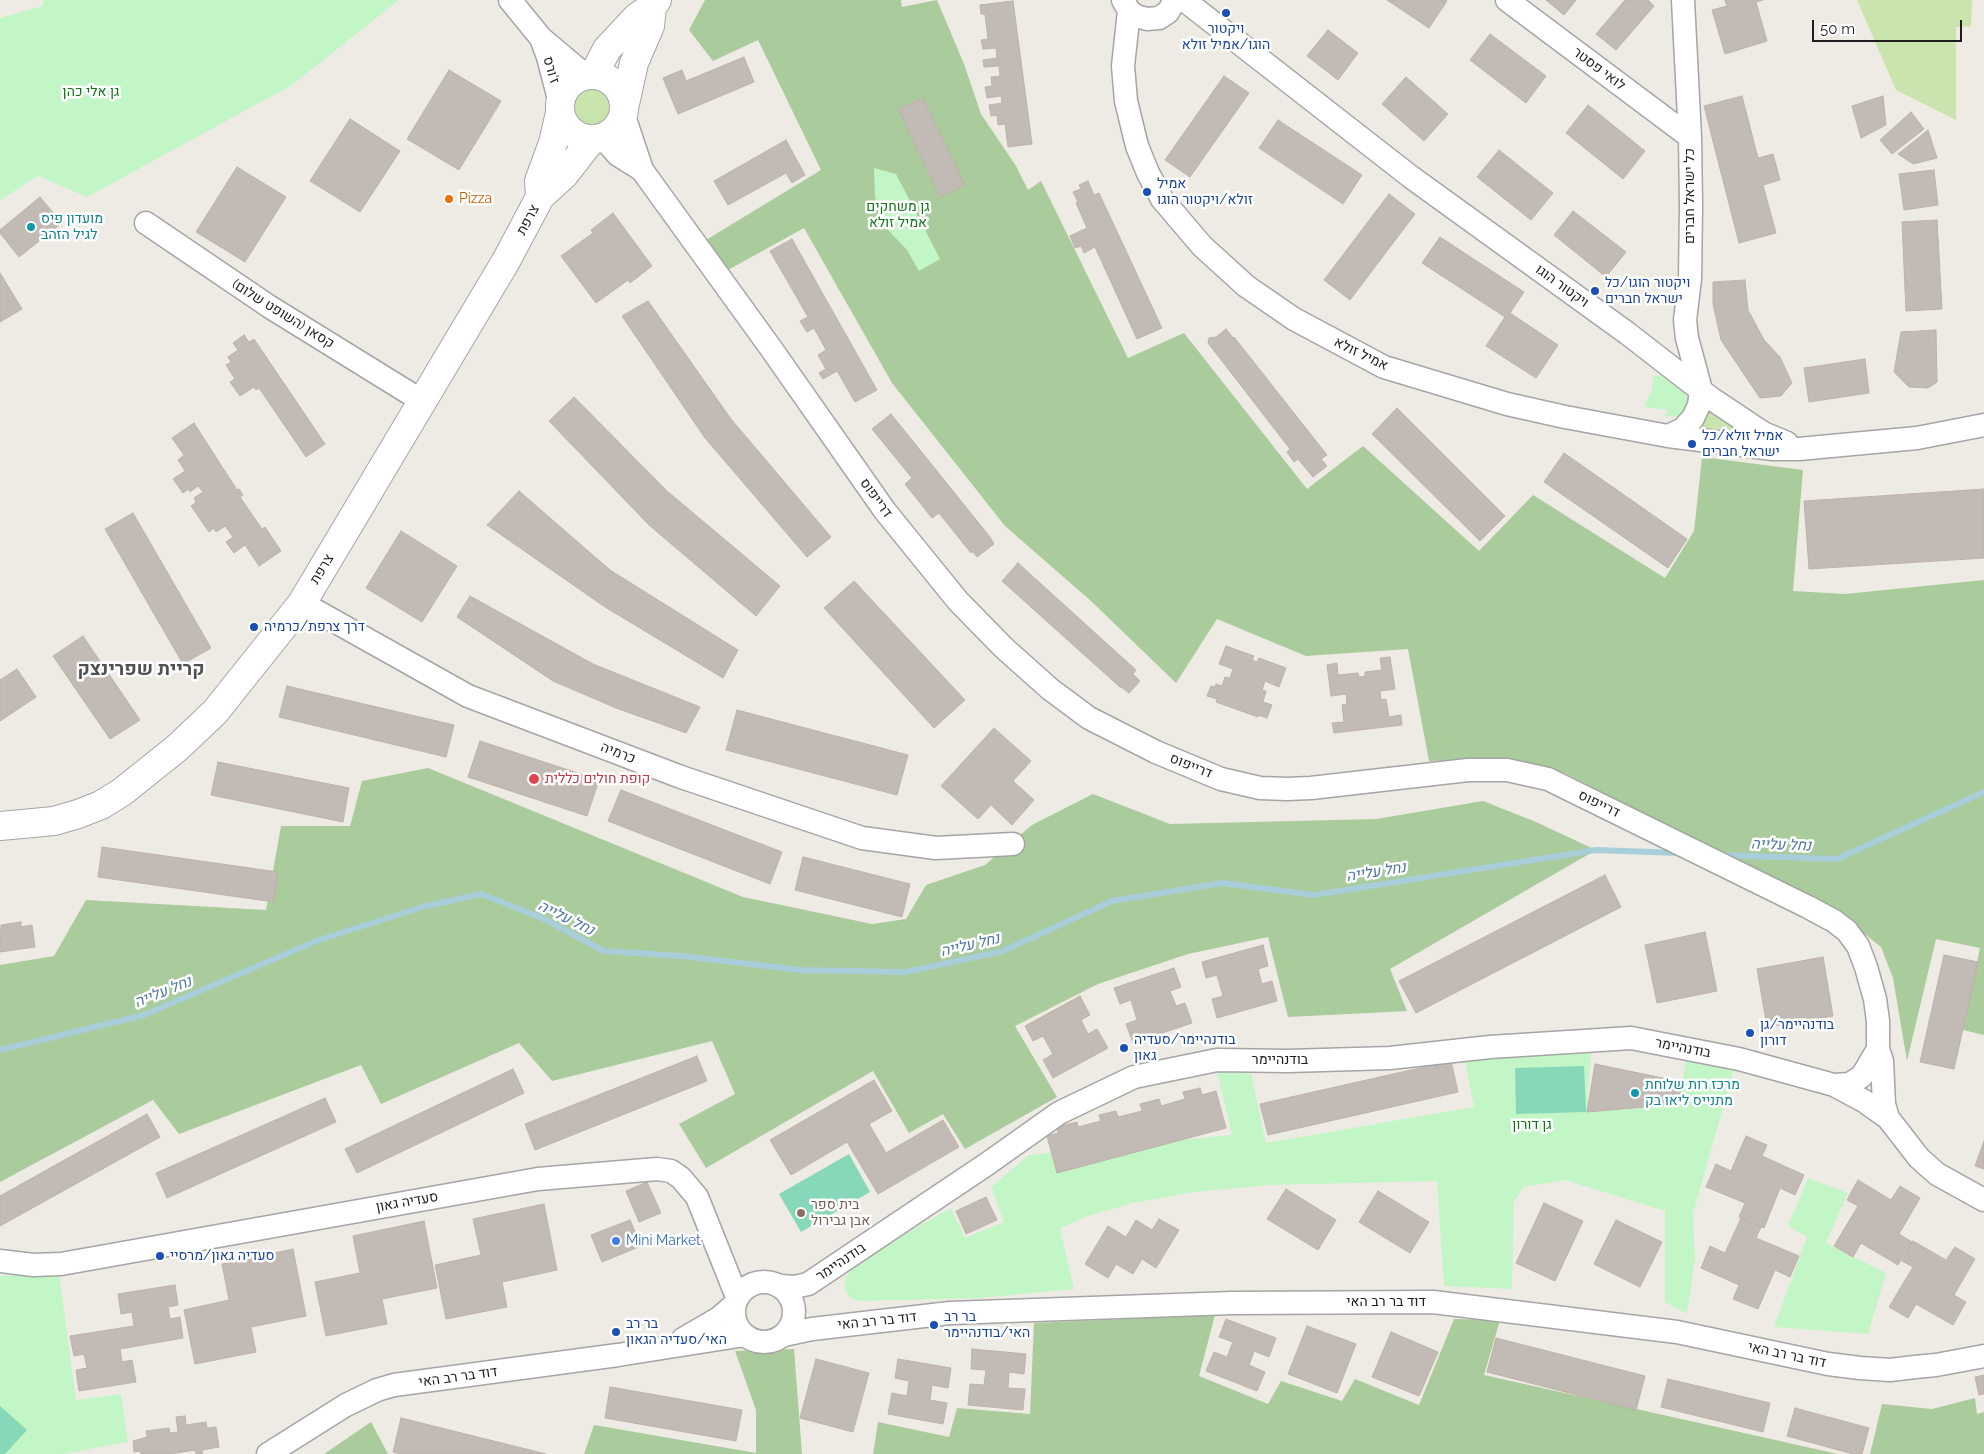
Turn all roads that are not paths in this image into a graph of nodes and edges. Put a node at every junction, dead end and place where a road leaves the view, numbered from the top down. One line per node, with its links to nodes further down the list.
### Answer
1 (510, 0): 8 (street, ז'ורס)
2 (1174, 0): 7 (street)
3 (1184, 0): 17 (street, ויקטור הוגו)
4 (1507, 0): 12 (street, לואי פסטר)
5 (1683, 0): 12 (street, כל ישראל חברים)
6 (655, 3): 9 (street); 11 (street)
7 (1126, 5): 20 (street, אמיל זולא)
8 (541, 38): 9 (street, ז'ורס); 10 (street, ז'ורס)
9 (589, 74): 10 (street); 11 (street)
10 (560, 108): 13 (street); 15 (street, צרפת)
11 (624, 110): 13 (street); 14 (street, דרייפוס)
12 (1690, 137): 17 (street, כל ישראל חברים)
13 (597, 138): 14 (street, דרייפוס); 15 (street, צרפת)
14 (642, 170): 25 (street, דרייפוס)
15 (540, 197): 18 (street, צרפת)
16 (146, 223): 18 (street, קסאן (השופט שלום))
17 (1701, 390): 20 (street); 21 (street, ויקטור הוגו)
18 (422, 401): 22 (street, צרפת)
19 (1984, 425): 21 (street, ויקטור הוגו)
20 (1668, 436): 21 (street, אמיל זולא)
21 (1799, 448)
22 (302, 603): 23 (street, צרפת); 24 (street, כרמיה)
23 (0, 826)
24 (1013, 844)
25 (1878, 1049): 26 (street); 27 (street, דרייפוס)
26 (1834, 1085): 27 (street); 30 (street, בודנהיימר)
27 (1888, 1118): 28 (street)
28 (1984, 1200)
29 (0, 1261): 31 (street, סעדיה גאון)
30 (781, 1286): 31 (street); 33 (street)
31 (736, 1301): 32 (street); 34 (street, דוד בר רב האי)
32 (744, 1335): 33 (street); 34 (street, דוד בר רב האי)
33 (784, 1335): 35 (street, דוד בר רב האי)
34 (665, 1348): 36 (street, דוד בר רב האי)
35 (1984, 1356)
36 (268, 1454)

